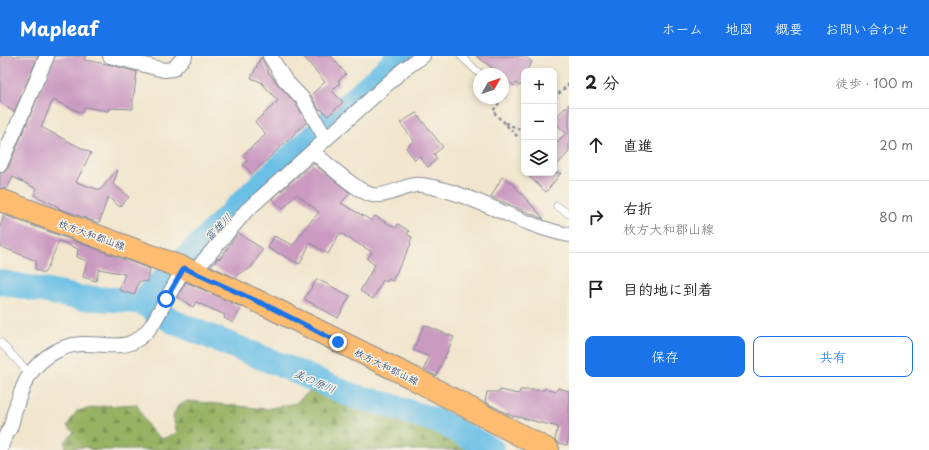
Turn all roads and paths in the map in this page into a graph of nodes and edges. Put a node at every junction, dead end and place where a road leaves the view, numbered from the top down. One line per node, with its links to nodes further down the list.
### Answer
1 (47, 56): 16 (street)
2 (110, 56): 3 (street)
3 (185, 56)
4 (270, 56): 14 (street)
5 (423, 56): 14 (street)
6 (460, 56): 7 (lane)
7 (473, 68)
8 (569, 84): 9 (path)
9 (557, 95)
10 (497, 104): 11 (path)
11 (506, 123): 12 (path); 13 (path)
12 (521, 128)
13 (519, 138)
14 (326, 139): 15 (street)
15 (313, 152): 20 (street); 21 (street)
16 (0, 165)
17 (0, 200): 21 (main road, 枚方大和郡山線)
18 (557, 206): 19 (lane)
19 (569, 214)
20 (569, 236)
21 (189, 270): 23 (street); 25 (main road, 枚方大和郡山線)
22 (0, 342): 23 (lane)
23 (30, 374): 24 (street)
24 (1, 450)
25 (548, 450)

